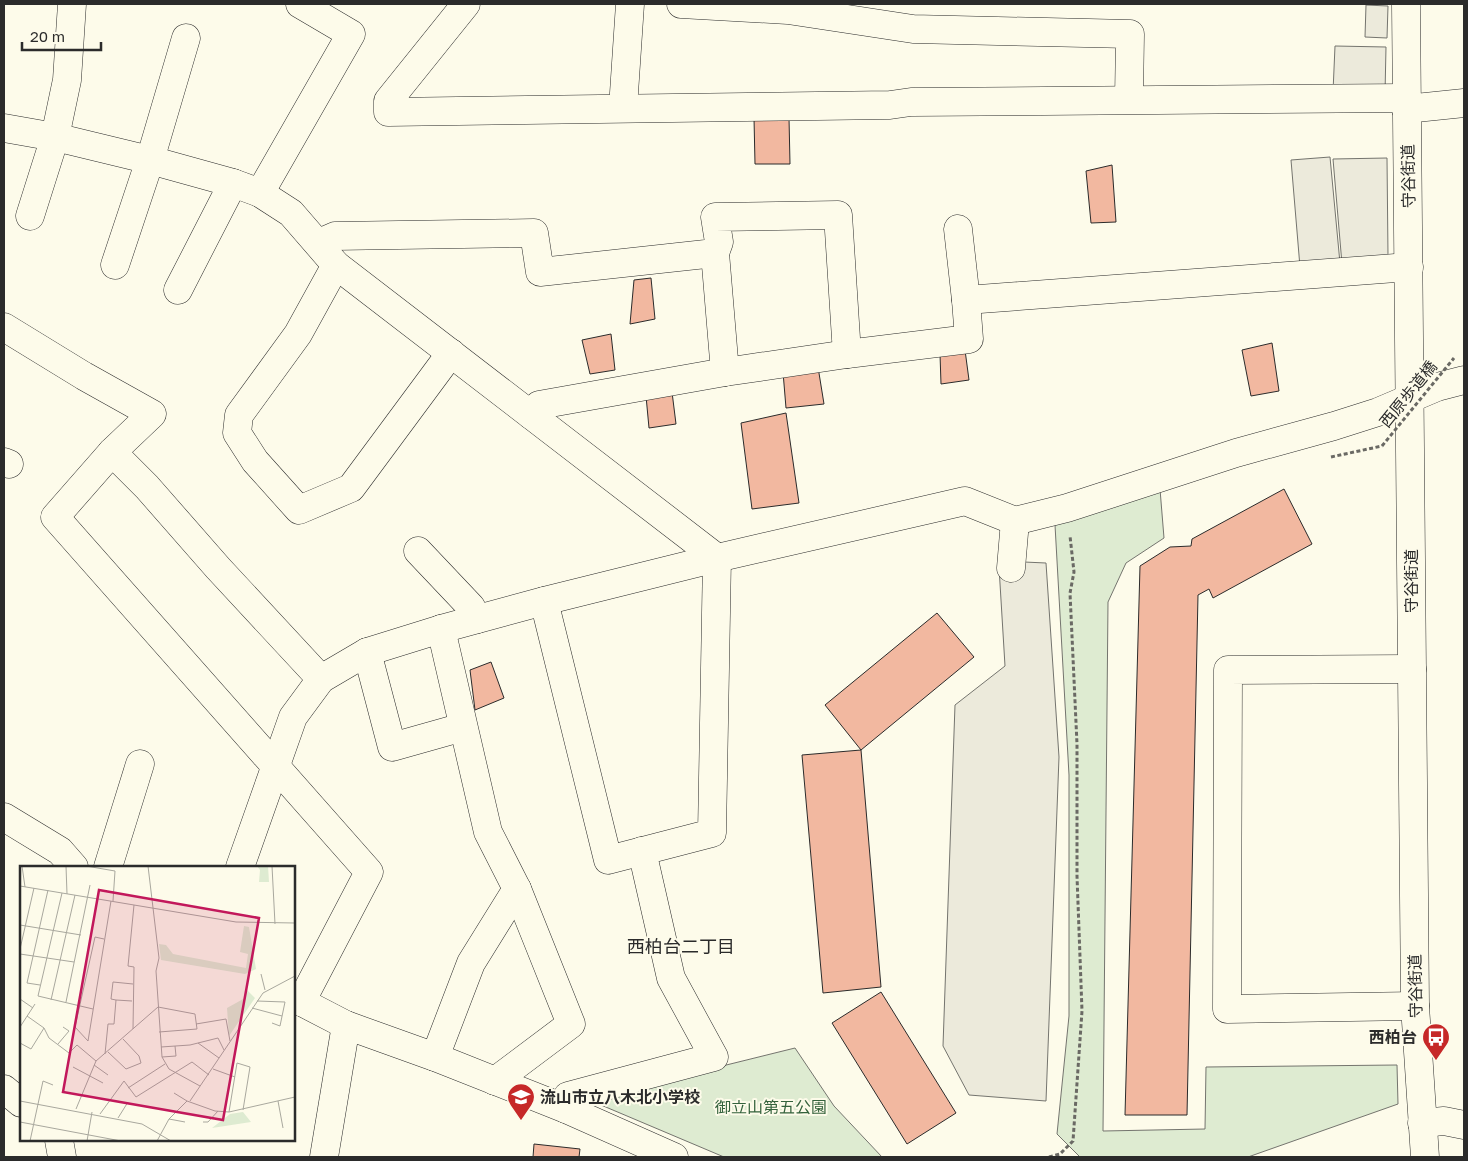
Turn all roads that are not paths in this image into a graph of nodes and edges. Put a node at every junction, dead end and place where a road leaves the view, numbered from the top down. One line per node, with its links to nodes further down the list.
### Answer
1 (72, 4): 13 (street)
2 (300, 4): 16 (street)
3 (466, 4): 11 (street)
4 (630, 4): 11 (street)
5 (680, 4): 8 (street)
6 (1406, 4): 10 (street, 守谷街道)
7 (186, 38): 14 (street)
8 (1129, 100): 10 (street); 11 (street)
9 (1464, 103): 10 (street)
10 (1406, 104): 23 (street, 守谷街道)
11 (623, 108)
12 (4, 128): 13 (street)
13 (55, 137): 14 (street); 17 (street)
14 (150, 160): 15 (street); 22 (street)
15 (233, 183): 16 (street); 24 (street)
16 (260, 192): 19 (street)
17 (30, 216)
18 (958, 229): 25 (street)
19 (318, 243): 20 (street); 21 (street)
20 (715, 253): 28 (street); 30 (street)
21 (336, 264): 27 (street); 27 (street)
22 (115, 265)
23 (1409, 267): 25 (street); 31 (street, 守谷街道)
24 (178, 290)
25 (966, 300): 28 (street)
26 (4, 327): 33 (street)
27 (451, 352): 32 (street)
28 (847, 354): 30 (street)
29 (1459, 369): 31 (street)
30 (725, 372): 32 (street)
31 (1410, 398): 34 (street); 42 (street, 守谷街道)
32 (531, 415): 36 (street)
33 (112, 452): 43 (street); 45 (street)
34 (1015, 521): 36 (street); 37 (street)
35 (418, 551): 39 (street)
36 (717, 558): 38 (street); 48 (street)
37 (1011, 568)
38 (544, 601): 39 (street); 48 (street)
39 (477, 619): 40 (street)
40 (441, 629): 41 (street); 44 (street)
41 (367, 652): 43 (street); 44 (street)
42 (1412, 669): 54 (street, 守谷街道); 54 (street)
43 (321, 679): 45 (street)
44 (463, 727): 52 (street)
45 (276, 766): 51 (street); 53 (street)
46 (137, 773): 50 (street)
47 (4, 817): 49 (street)
48 (642, 851): 60 (street)
49 (73, 866)
50 (108, 866)
51 (240, 866)
52 (516, 889): 56 (street); 57 (street)
53 (297, 1000): 55 (street)
54 (1415, 1006): 61 (street, 守谷街道)
55 (346, 1026): 56 (street); 65 (street)
56 (435, 1058): 57 (street)
57 (495, 1081): 60 (street)
58 (4, 1089): 59 (street)
59 (20, 1102)
60 (566, 1109): 66 (street)
61 (1422, 1123): 62 (street); 67 (street, 守谷街道)
62 (1464, 1125)
63 (59, 1141): 64 (street)
64 (62, 1157)
65 (324, 1157)
66 (674, 1157)
67 (1425, 1157)

